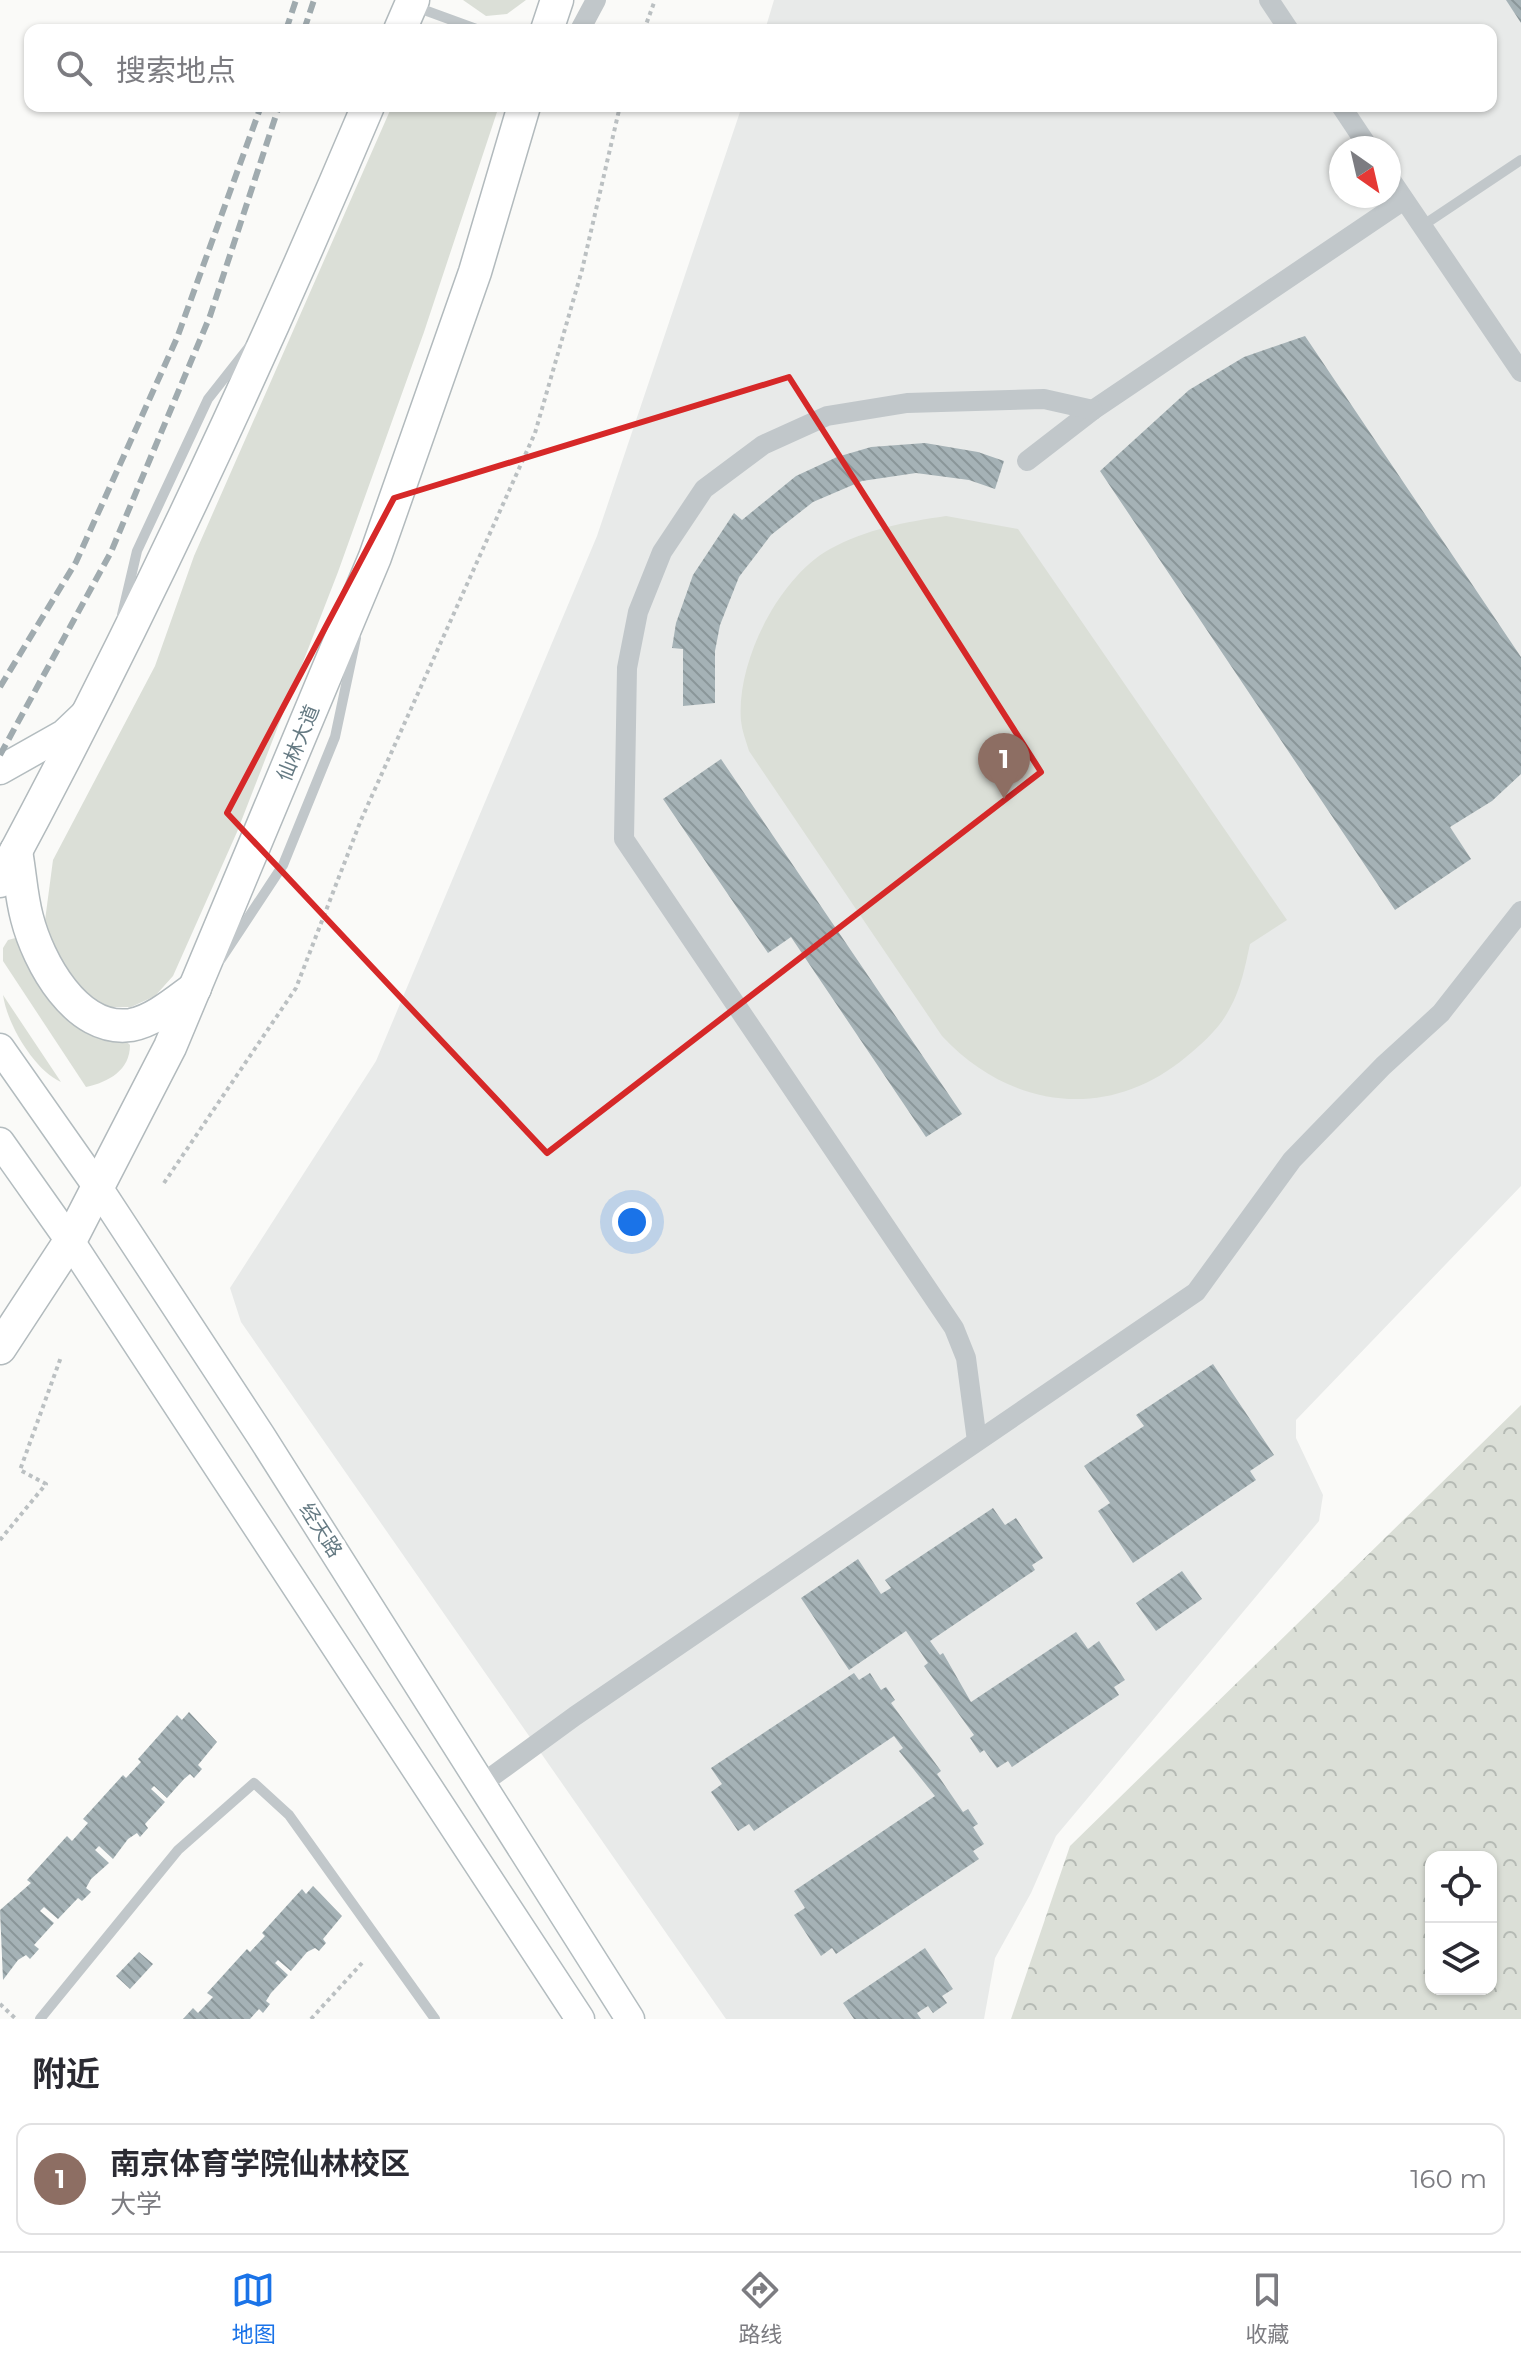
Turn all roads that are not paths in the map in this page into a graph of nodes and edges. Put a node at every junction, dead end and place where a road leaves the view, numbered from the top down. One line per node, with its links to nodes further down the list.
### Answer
1 (557, 0): 6 (main road)
2 (596, 0): 7 (street)
3 (1269, 0): 8 (street)
4 (408, 11): 5 (lane)
5 (457, 24)
6 (549, 24)
7 (583, 24)
8 (1285, 24)
9 (365, 112): 23 (main road)
10 (522, 112): 14 (main road, 仙林大道)
11 (534, 112): 14 (street)
12 (1345, 112): 13 (street)
13 (1361, 136)
14 (508, 159): 22 (main road, 仙林大道)
15 (1521, 160): 18 (lane)
16 (1401, 195): 17 (street)
17 (1404, 200): 18 (street); 20 (street)
18 (1422, 226): 19 (street)
19 (1521, 372)
20 (1093, 410): 21 (street); 35 (street)
21 (1027, 461)
22 (375, 557): 28 (main road, 仙林大道); 29 (lane)
23 (89, 710): 24 (main road); 25 (main road)
24 (0, 770)
25 (16, 851): 26 (main road); 28 (main road)
26 (0, 881)
27 (1521, 911): 35 (street)
28 (195, 988): 29 (main road, 仙林大道)
29 (170, 1047): 32 (main road, 仙林大道)
30 (0, 1048): 32 (main road, 经天路)
31 (0, 1142): 33 (main road)
32 (99, 1189): 33 (main road, 仙林大道); 36 (main road, 经天路)
33 (70, 1241): 34 (main road, 仙林大道); 39 (main road)
34 (0, 1348)
35 (977, 1441): 36 (street)
36 (483, 1783): 40 (main road, 经天路)
37 (40, 2019): 38 (lane)
38 (435, 2019)
39 (580, 2019)
40 (630, 2019)

